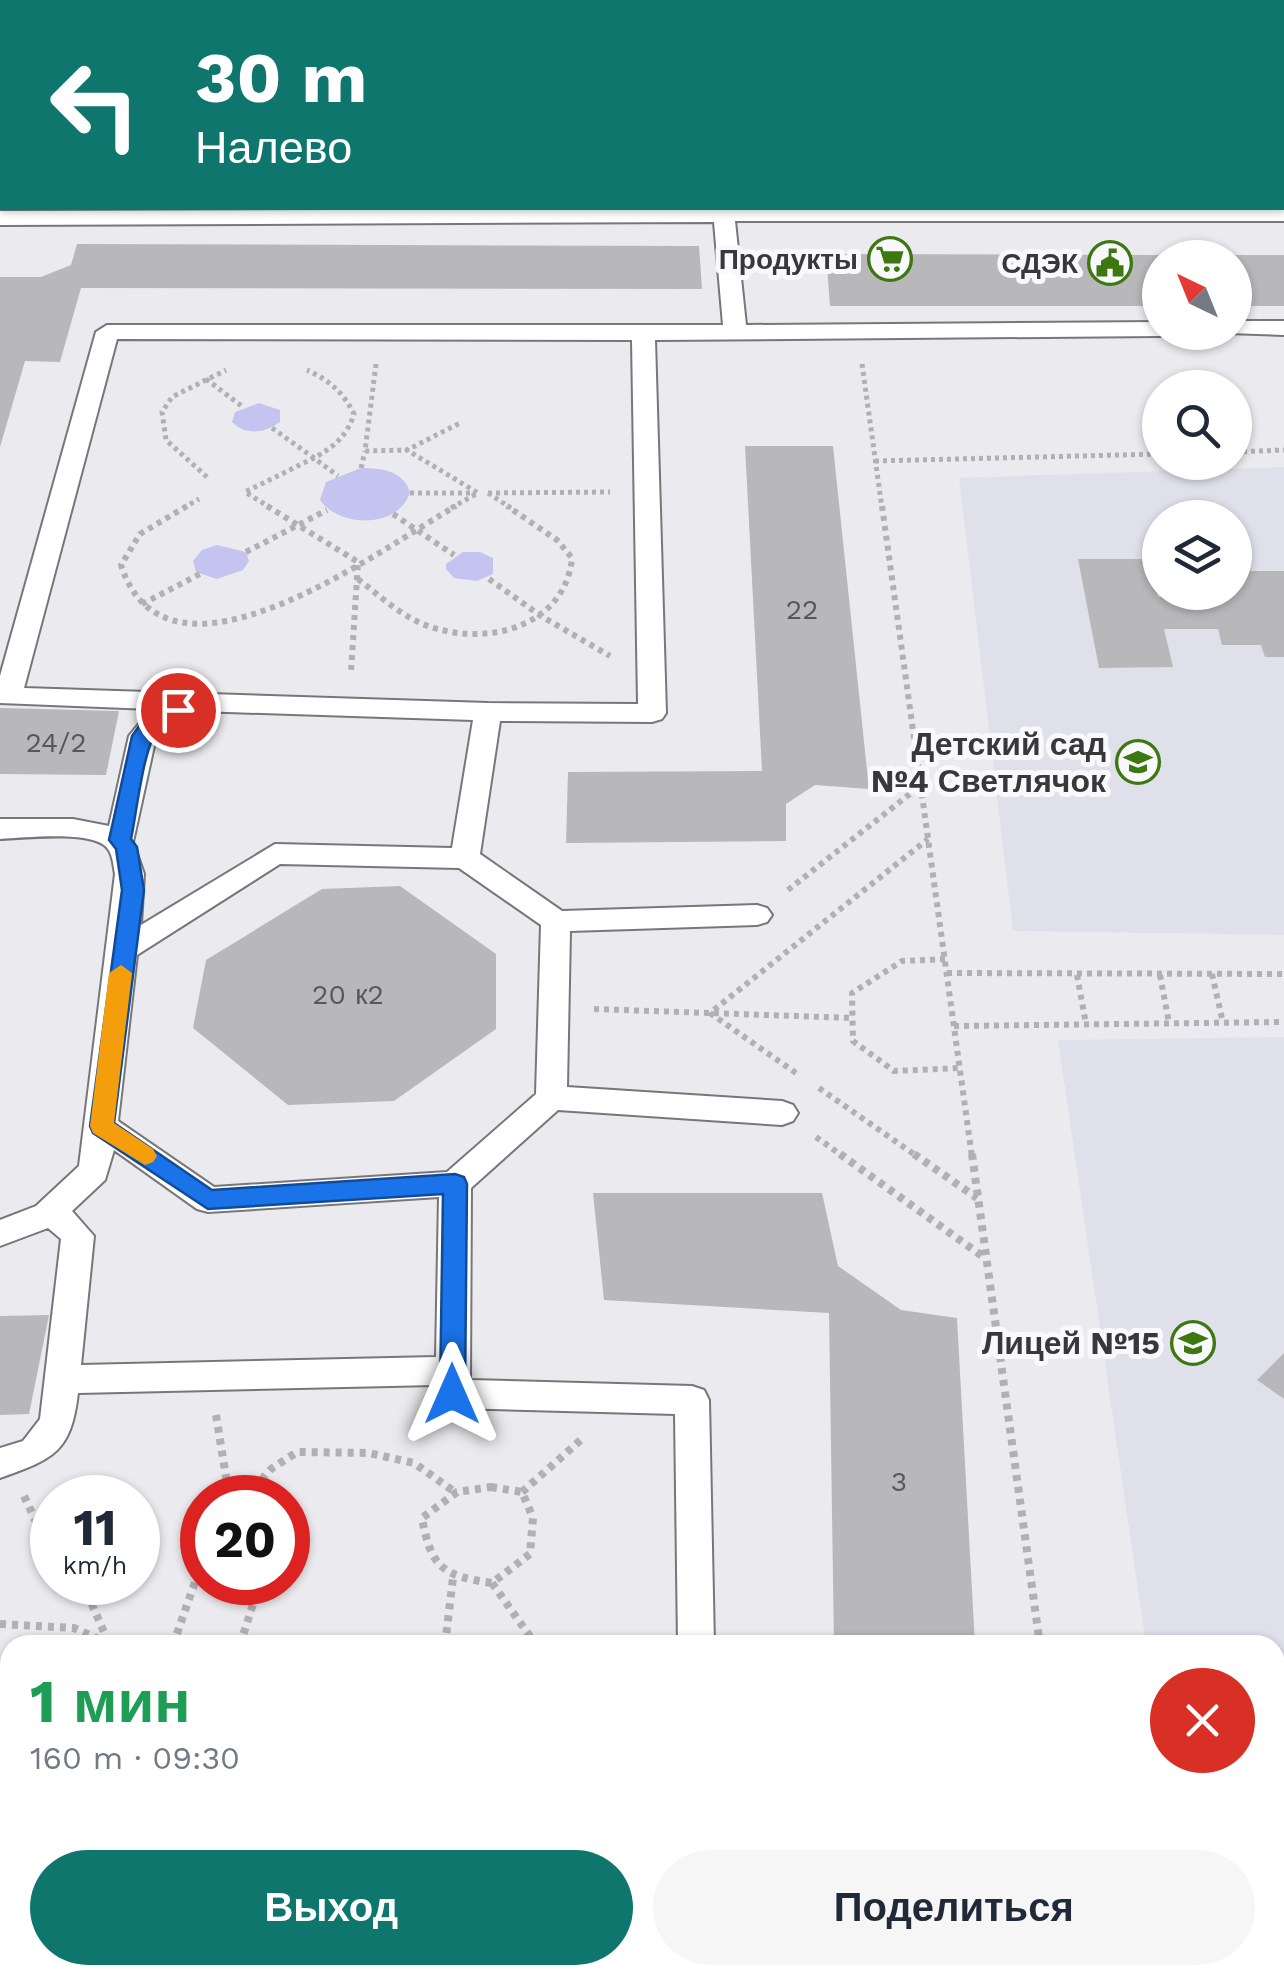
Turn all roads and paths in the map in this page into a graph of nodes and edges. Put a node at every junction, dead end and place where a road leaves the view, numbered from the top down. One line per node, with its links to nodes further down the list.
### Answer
1 (724, 211): 2 (lane); 3 (lane); 10 (lane)
2 (1284, 214)
3 (0, 218)
4 (1252, 328): 5 (lane)
5 (1284, 328)
6 (1142, 329): 7 (lane)
7 (857, 331): 10 (lane); 23 (path)
8 (380, 332): 9 (lane); 19 (path); 45 (lane)
9 (643, 332): 10 (lane); 27 (lane)
10 (736, 332)
11 (240, 366): 13 (path)
12 (302, 368): 22 (path)
13 (205, 378): 14 (path); 26 (path)
14 (243, 406)
15 (462, 422): 17 (path)
16 (272, 428): 22 (path)
17 (407, 450): 19 (path); 29 (path)
18 (1284, 450): 20 (path)
19 (366, 451): 24 (path)
20 (1252, 451)
21 (1142, 454): 23 (path)
22 (314, 458): 25 (path); 34 (path)
23 (875, 461): 48 (path)
24 (361, 468)
25 (338, 476)
26 (208, 478)
27 (646, 492): 30 (path); 44 (lane)
28 (410, 493): 29 (path)
29 (478, 493): 30 (path); 35 (path)
30 (488, 493): 43 (path)
31 (199, 499): 42 (path)
32 (327, 510): 34 (path)
33 (393, 514): 35 (path)
34 (297, 526): 36 (path); 38 (path)
35 (415, 529): 37 (path); 38 (path)
36 (246, 552)
37 (454, 556)
38 (358, 562): 40 (path); 42 (path)
39 (200, 574): 42 (path)
40 (357, 578): 43 (path); 46 (path)
41 (489, 579): 43 (path)
42 (142, 604)
43 (540, 616): 44 (path)
44 (651, 679): 47 (lane)
45 (204, 703): 46 (lane); 51 (lane)
46 (346, 708): 47 (lane)
47 (488, 712): 52 (lane)
48 (921, 786): 50 (path); 53 (path)
49 (0, 829): 51 (lane)
50 (928, 839): 56 (path); 63 (path)
51 (120, 840): 55 (lane)
52 (465, 858): 54 (lane); 55 (lane)
53 (757, 915): 54 (lane)
54 (556, 921): 62 (lane)
55 (124, 950): 73 (lane)
56 (945, 958): 57 (path); 64 (path)
57 (946, 973): 61 (path); 69 (path)
58 (1160, 974): 59 (path); 61 (path); 67 (path)
59 (1212, 974): 60 (path); 65 (path)
60 (1284, 974)
61 (1077, 975): 68 (path)
62 (554, 1008): 63 (path); 71 (lane)
63 (710, 1013): 64 (path); 75 (path)
64 (853, 1018): 70 (path)
65 (1224, 1022): 66 (path); 67 (path)
66 (1284, 1022)
67 (1169, 1023): 68 (path)
68 (1086, 1024): 69 (path)
69 (954, 1026): 70 (path)
70 (960, 1068): 75 (path)
71 (551, 1098): 72 (lane); 74 (lane)
72 (782, 1113): 78 (path)
73 (102, 1126): 74 (lane); 76 (lane)
74 (455, 1184): 79 (lane)
75 (978, 1199): 78 (path)
76 (47, 1215): 77 (lane); 81 (lane)
77 (0, 1233)
78 (986, 1259): 102 (path)
79 (452, 1371): 80 (lane); 82 (lane)
80 (210, 1376): 81 (lane); 84 (path)
81 (62, 1378): 83 (lane)
82 (628, 1398): 87 (path); 101 (lane)
83 (4, 1463): 88 (path)
84 (224, 1475)
85 (266, 1475): 86 (path)
86 (452, 1490): 87 (path); 89 (path)
87 (522, 1492): 90 (path)
88 (30, 1511)
89 (453, 1578): 90 (path); 99 (path)
90 (492, 1583): 100 (path)
91 (93, 1605): 96 (path)
92 (187, 1605): 97 (path)
93 (253, 1605): 98 (path)
94 (0, 1624): 95 (path)
95 (91, 1635)
96 (107, 1635)
97 (176, 1635)
98 (243, 1635)
99 (446, 1635)
100 (532, 1635)
101 (696, 1635)
102 (1039, 1635)

